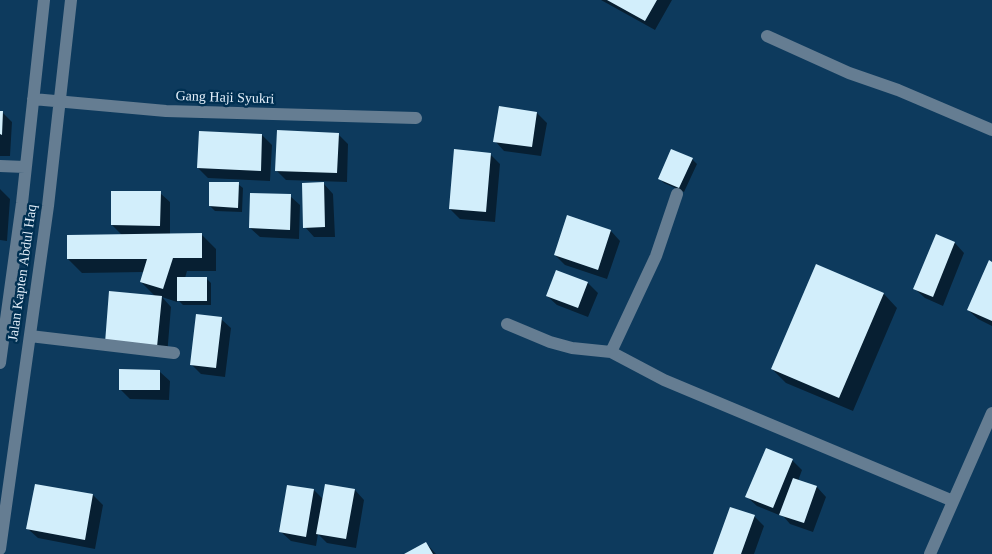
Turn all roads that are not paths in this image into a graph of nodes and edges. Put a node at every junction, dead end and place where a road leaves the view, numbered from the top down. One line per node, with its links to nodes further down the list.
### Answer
1 (44, 0): 4 (street, Jalan Kapten Abdul Haq)
2 (72, 0): 5 (street, Jalan Kapten Abdul Haq)
3 (768, 36): 7 (street)
4 (33, 99): 5 (street, Gang Haji Syukri); 9 (street, Jalan Kapten Abdul Haq)
5 (60, 100): 6 (street, Gang Haji Syukri); 12 (street, Jalan Kapten Abdul Haq)
6 (416, 118)
7 (992, 130)
8 (0, 166): 9 (street)
9 (25, 167): 15 (street, Jalan Kapten Abdul Haq)
10 (677, 194): 13 (street)
11 (506, 324): 13 (street)
12 (30, 336): 14 (street); 17 (street, Jalan Kapten Abdul Haq)
13 (611, 352): 18 (street)
14 (174, 353)
15 (0, 364)
16 (992, 413): 18 (street)
17 (4, 491): 19 (street, Jalan Kapten Abdul Haq)
18 (953, 501): 20 (street)
19 (0, 549)
20 (930, 554)

